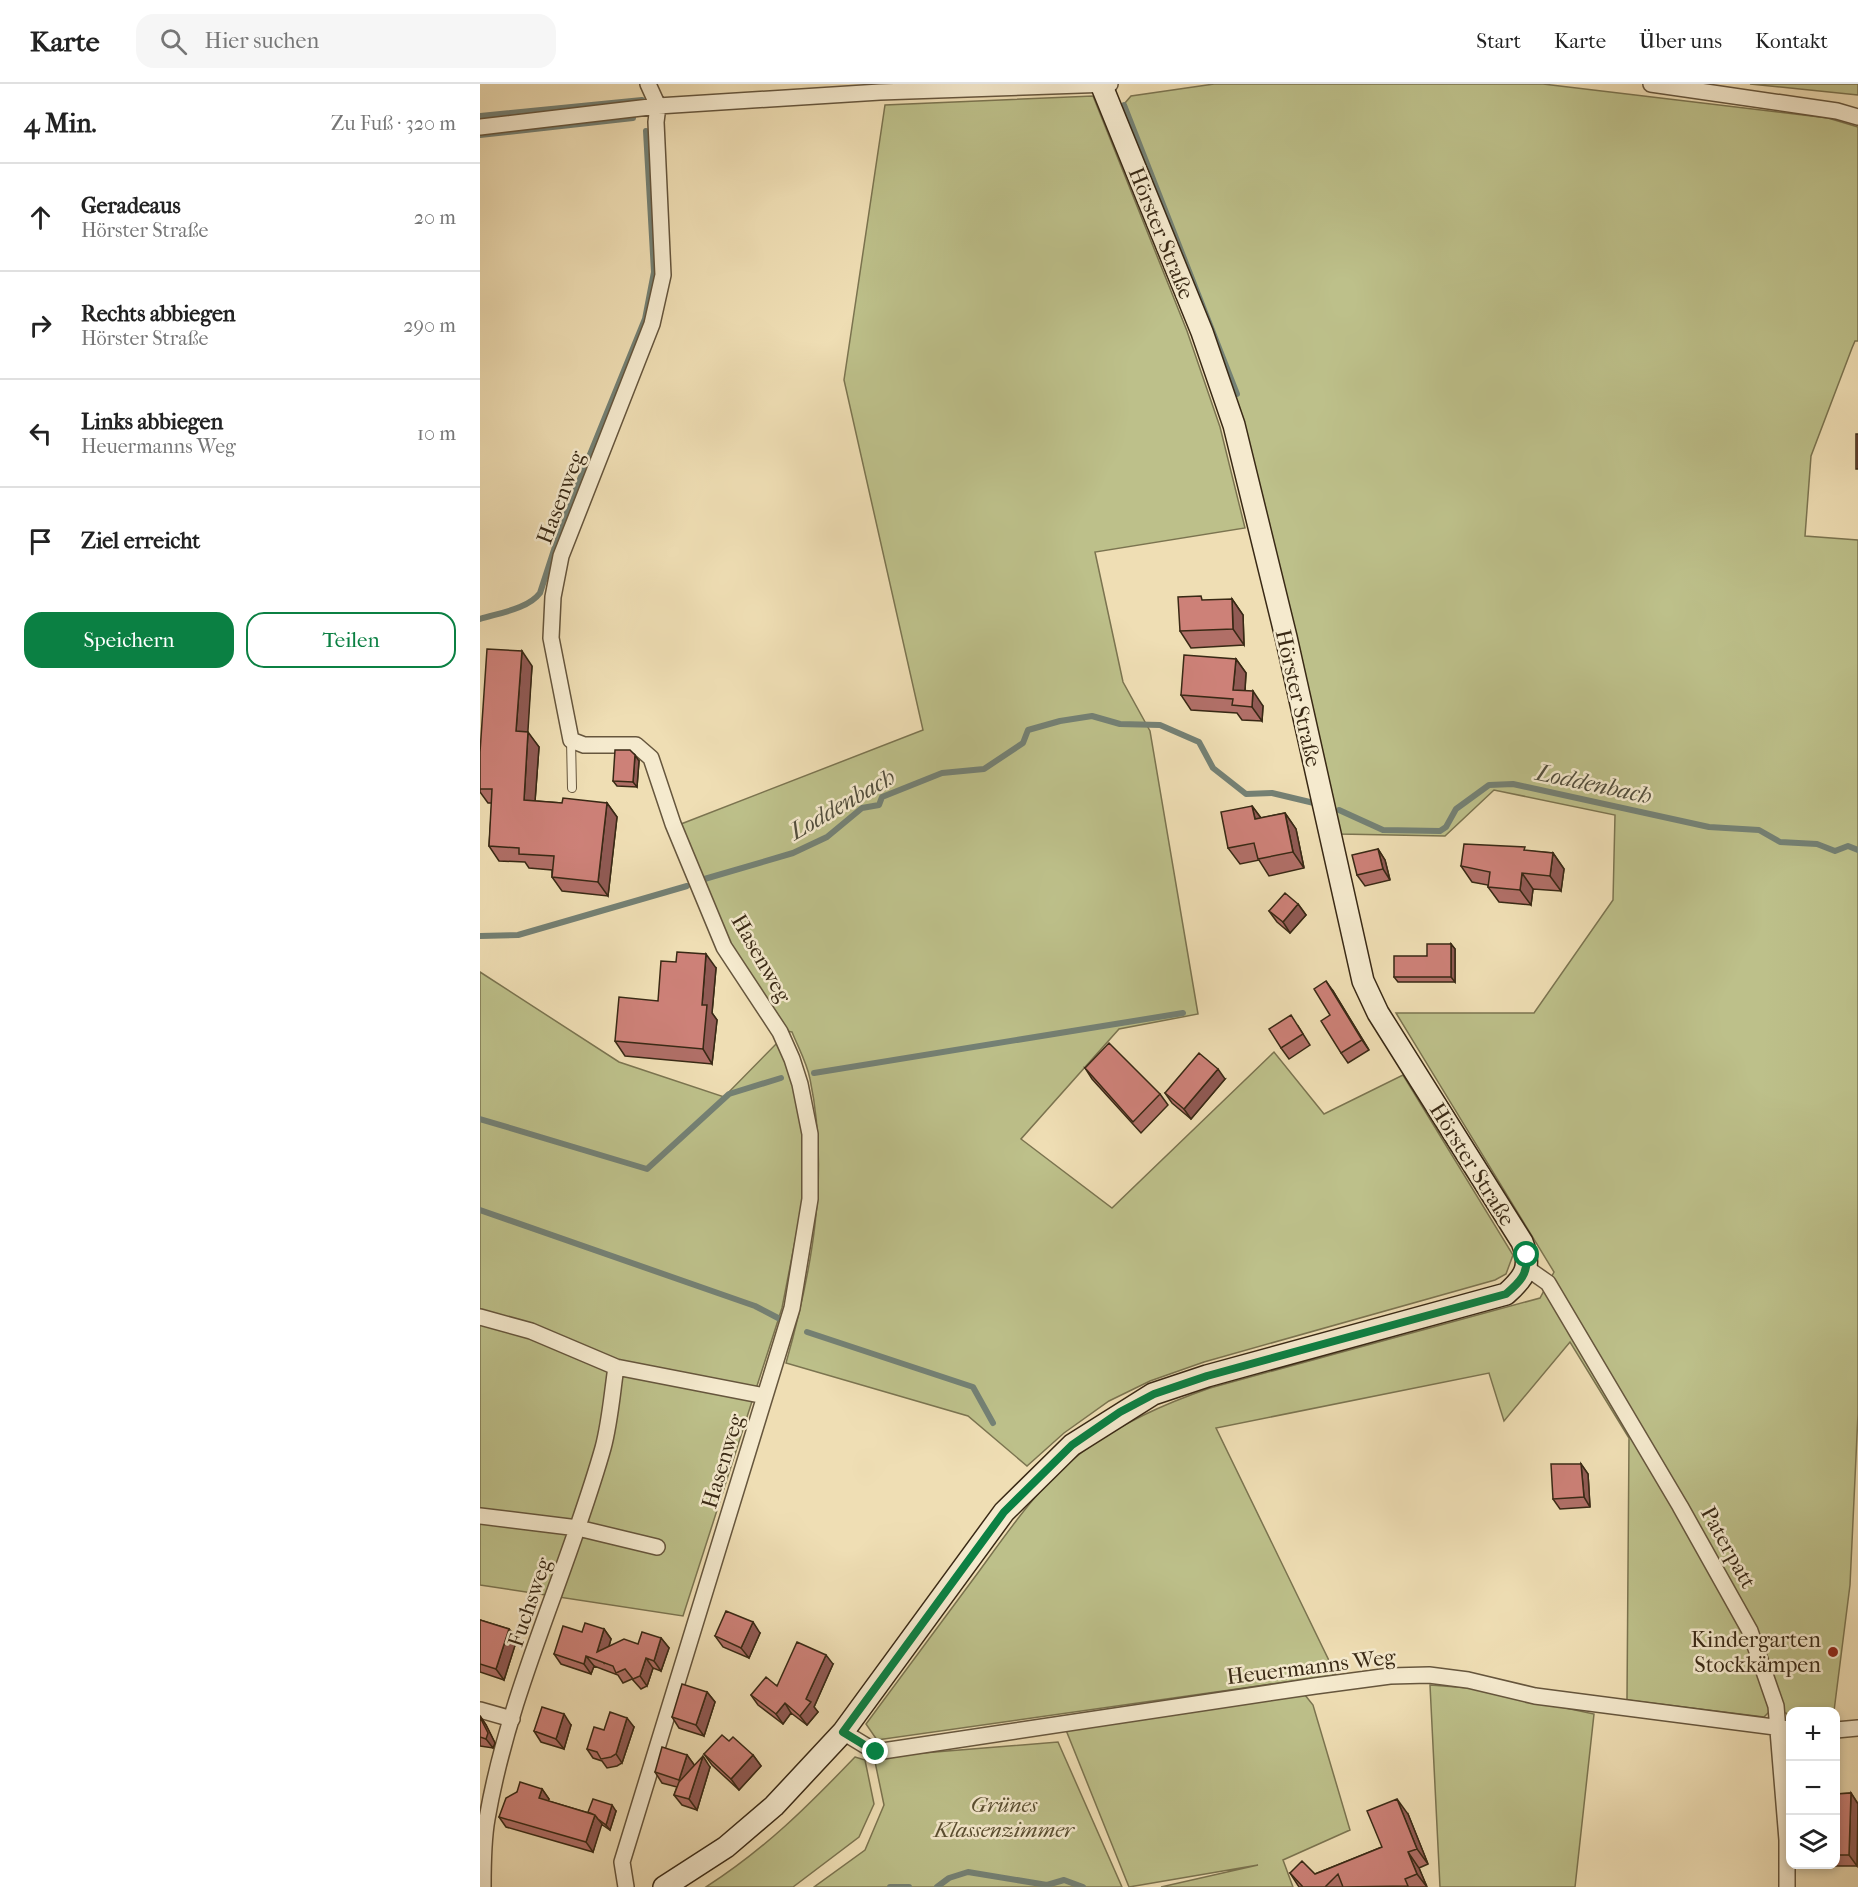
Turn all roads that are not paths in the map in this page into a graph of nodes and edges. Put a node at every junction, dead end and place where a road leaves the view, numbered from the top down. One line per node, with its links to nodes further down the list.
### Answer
1 (648, 84): 6 (street, Hasenweg)
2 (1101, 84): 3 (street); 6 (street); 11 (street, Hörster Straße)
3 (1110, 84)
4 (1651, 84): 5 (street)
5 (1686, 86): 7 (street)
6 (658, 106): 8 (street); 9 (street, Hasenweg)
7 (1858, 117)
8 (480, 126)
9 (571, 740): 10 (lane); 14 (street, Hasenweg)
10 (572, 788)
11 (1528, 1269): 21 (street, Paterpatt); 23 (street)
12 (480, 1317): 13 (street)
13 (616, 1367): 14 (street); 16 (street, Fuchsweg)
14 (765, 1396): 25 (street, Hasenweg)
15 (480, 1516): 16 (street)
16 (578, 1528): 17 (street); 19 (street, Fuchsweg)
17 (657, 1547)
18 (480, 1710): 19 (street)
19 (512, 1719): 24 (street, Fuchsweg)
20 (1858, 1728): 22 (street)
21 (1784, 1729): 23 (street, Heuermanns Weg); 27 (street, Paterpatt)
22 (1840, 1730)
23 (843, 1732): 26 (street)
24 (483, 1887)
25 (626, 1887)
26 (664, 1887)
27 (1787, 1887)

